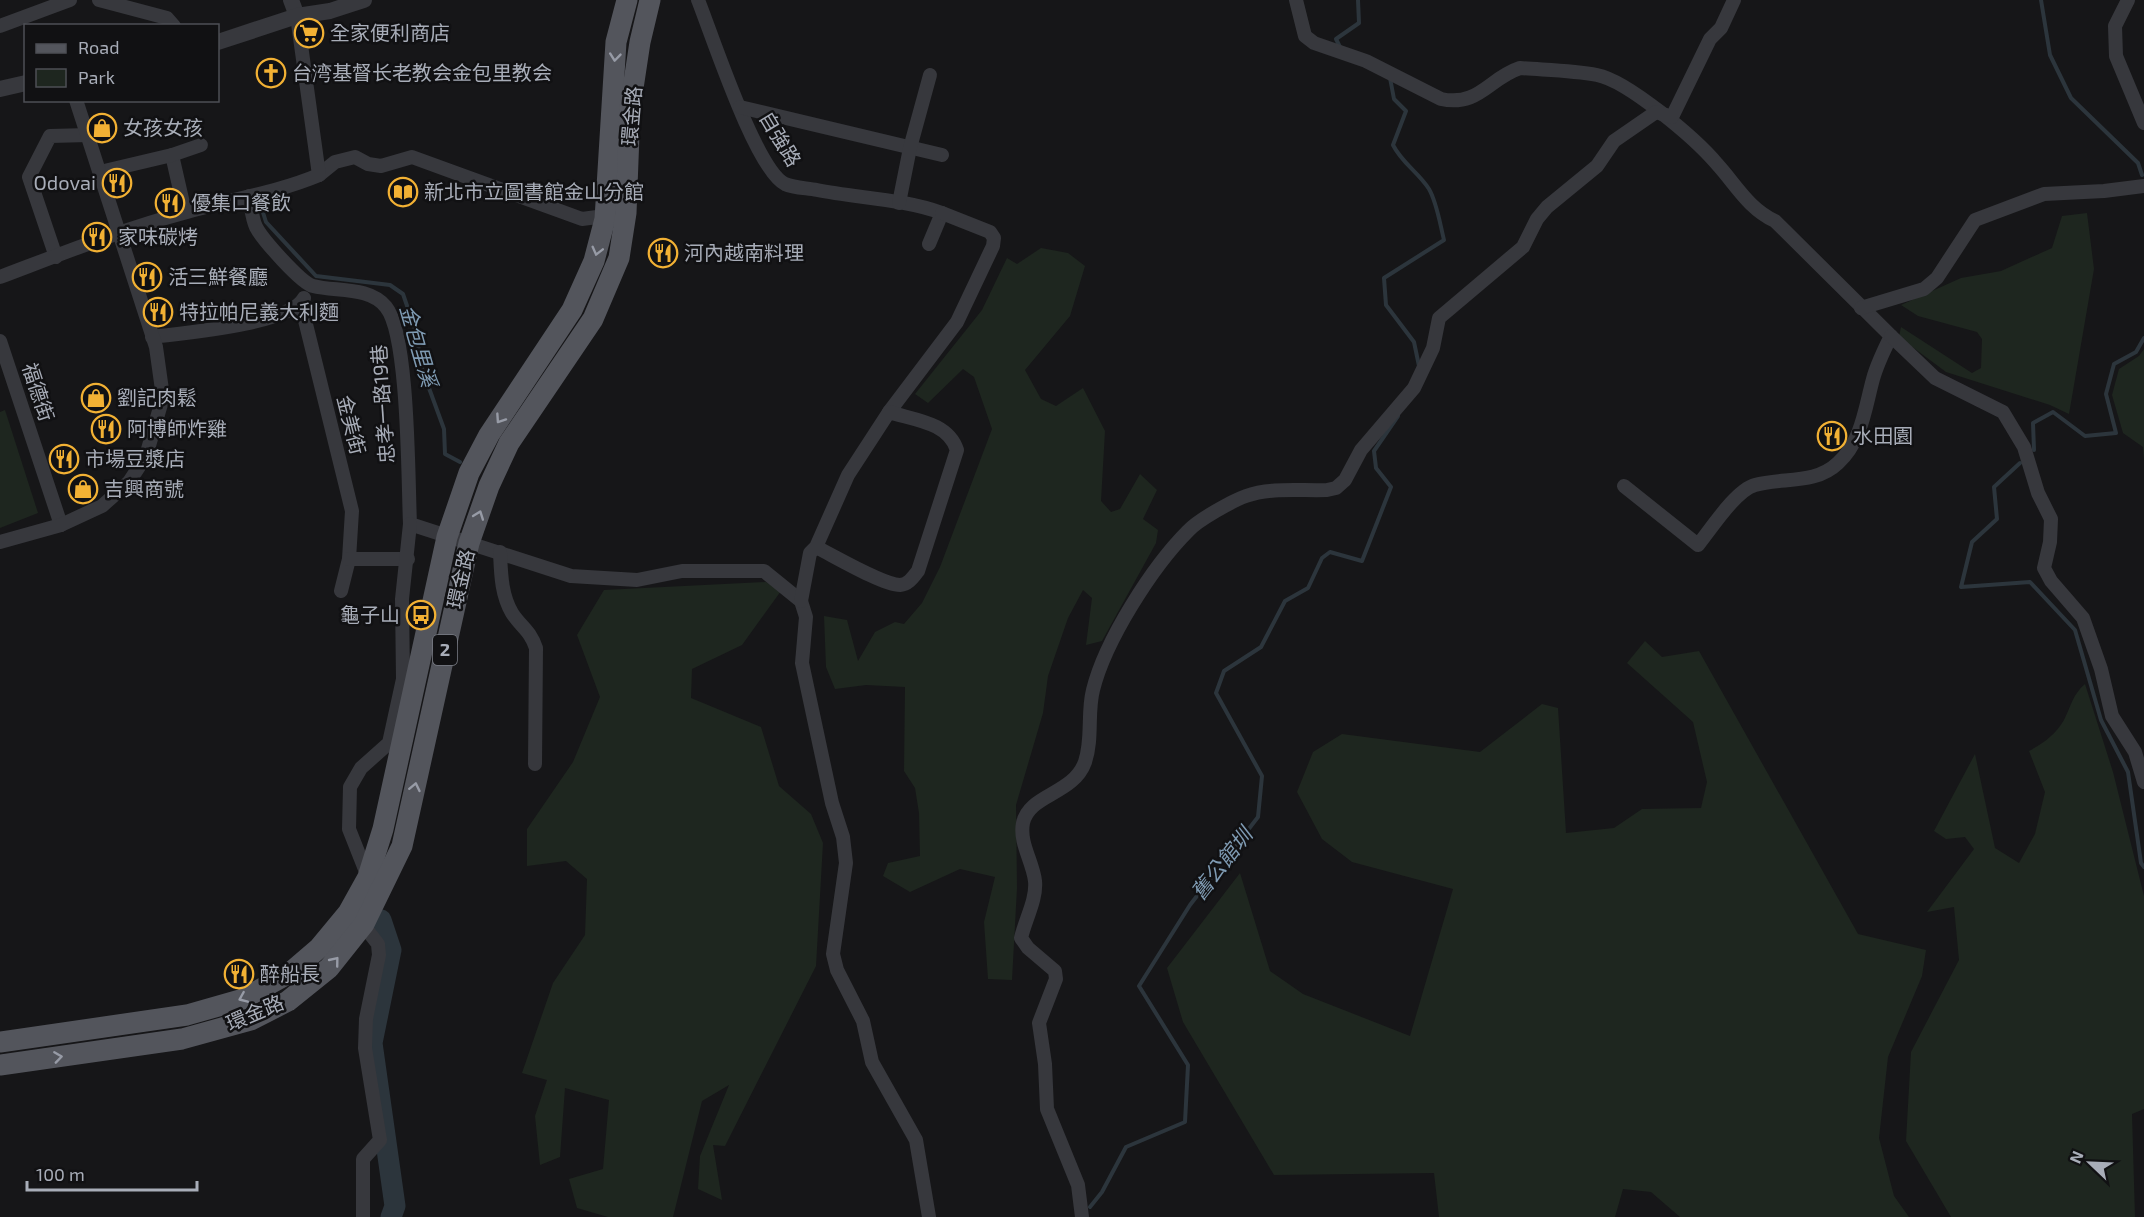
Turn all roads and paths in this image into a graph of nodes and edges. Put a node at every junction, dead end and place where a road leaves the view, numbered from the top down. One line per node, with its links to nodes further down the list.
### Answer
1 (70, 0): 15 (street)
2 (99, 0): 12 (street)
3 (291, 0): 13 (street)
4 (328, 0): 13 (street)
5 (364, 0): 13 (street)
6 (627, 0): 37 (main road, 環金路 / 2, one-way to 37)
7 (650, 0): 35 (main road, 環金路 / 2)
8 (698, 0): 21 (street, 自強路)
9 (1296, 0): 22 (street)
10 (1734, 0): 22 (street)
11 (2128, 0): 23 (street)
12 (146, 6): 14 (street)
13 (297, 16): 16 (street); 30 (street)
14 (172, 24)
15 (0, 26)
16 (219, 42)
17 (930, 75): 26 (street)
18 (24, 83): 19 (street)
19 (0, 89)
20 (77, 102): 24 (street)
21 (740, 107): 26 (street); 33 (street, 自強路)
22 (1656, 111): 44 (street); 69 (street)
23 (2144, 123)
24 (88, 135): 29 (street); 40 (street)
25 (201, 145): 27 (street)
26 (910, 148): 28 (street); 33 (street)
27 (172, 155): 29 (street); 34 (street)
28 (942, 155)
29 (100, 172): 38 (street)
30 (319, 175): 32 (street); 37 (street)
31 (2144, 186): 44 (street)
32 (249, 196): 34 (street); 42 (street)
33 (900, 203): 36 (street, 自強路)
34 (185, 212): 38 (street)
35 (626, 213): 37 (street); 54 (main road, 環金路 / 2, one-way to 35)
36 (942, 213): 39 (street); 48 (street, 自強路)
37 (605, 216): 52 (main road, 環金路 / 2, one-way to 52)
38 (118, 233): 40 (street); 46 (street)
39 (929, 244)
40 (56, 257): 41 (street)
41 (0, 277)
42 (310, 286): 43 (street); 50 (street, 忠孝一路19巷)
43 (301, 304): 46 (street); 57 (street, 金美街)
44 (1861, 308): 45 (street)
45 (1891, 336): 49 (street); 62 (street)
46 (152, 337): 51 (street)
47 (0, 341): 51 (street, 福德街)
48 (889, 412): 55 (street); 55 (street)
49 (1624, 486)
50 (410, 524): 52 (street); 58 (street, 忠孝一路19巷)
51 (61, 525): 53 (street)
52 (447, 537): 54 (street); 63 (main road, 環金路 / 2)
53 (0, 542)
54 (469, 543): 56 (street); 64 (main road, 環金路 / 2, one-way to 54)
55 (816, 547): 60 (street)
56 (500, 552): 60 (street); 61 (street)
57 (349, 559): 58 (street); 59 (street, 金美街)
58 (408, 559): 63 (street, 忠孝一路19巷)
59 (341, 591)
60 (801, 601): 68 (street)
61 (535, 764)
62 (2144, 782)
63 (368, 877): 64 (main road, 環金路 / 2)
64 (356, 918): 65 (main road, 環金路 / 2, one-way to 65); 66 (main road, 環金路 / 2, one-way to 64); 67 (street)
65 (0, 1042)
66 (0, 1065)
67 (363, 1217)
68 (929, 1217)
69 (1082, 1217)

